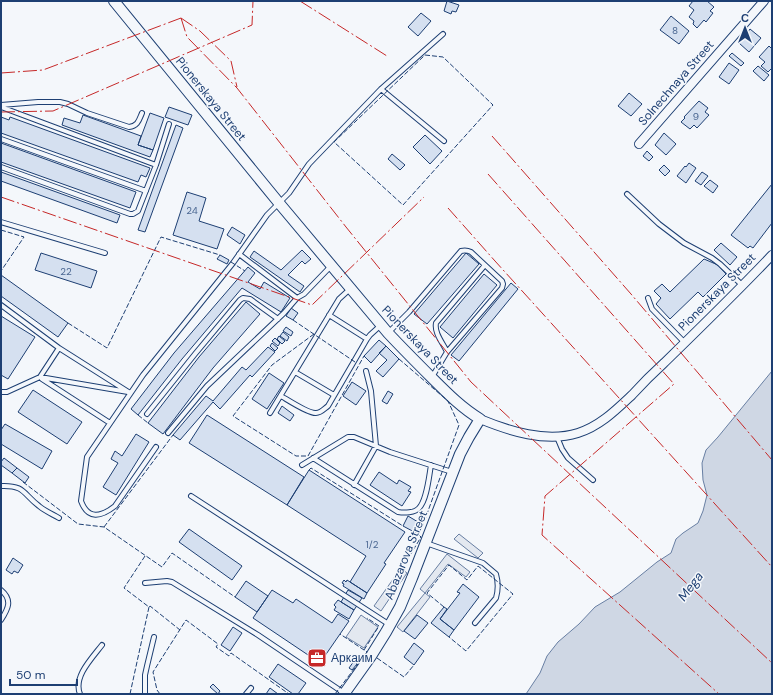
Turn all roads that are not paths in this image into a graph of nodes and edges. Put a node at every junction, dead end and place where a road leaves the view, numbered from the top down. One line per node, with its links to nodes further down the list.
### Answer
1 (114, 1): 15 (street, Pionerskaya Street)
2 (764, 1): 10 (street, Solnechnaya Street)
3 (443, 34): 4 (lane)
4 (381, 89): 9 (lane); 15 (lane)
5 (1, 106): 6 (lane); 11 (lane)
6 (142, 113)
7 (169, 124): 11 (lane)
8 (1, 138): 13 (lane)
9 (444, 141)
10 (639, 144)
11 (156, 165): 13 (lane)
12 (1, 167): 13 (lane)
13 (146, 191)
14 (627, 194): 22 (lane)
15 (279, 203): 18 (lane); 21 (street, Pionerskaya Street)
16 (1, 222): 17 (lane)
17 (105, 253)
18 (239, 254): 24 (lane); 39 (lane)
19 (772, 255): 22 (street, Pionerskaya Street)
20 (485, 265): 29 (lane); 33 (lane); 33 (lane)
21 (331, 266): 23 (street, Pionerskaya Street); 24 (lane)
22 (743, 286): 31 (street, Pionerskaya Street)
23 (350, 289): 27 (lane); 29 (street, Pionerskaya Street)
24 (297, 298): 28 (lane)
25 (648, 298): 31 (lane)
26 (1, 305): 32 (lane)
27 (329, 315): 30 (lane); 35 (lane)
28 (278, 319): 43 (lane); 46 (lane)
29 (385, 329): 30 (lane); 37 (street, Pionerskaya Street)
30 (366, 339): 40 (lane)
31 (685, 343): 47 (street, Pionerskaya Street)
32 (59, 348): 36 (lane); 39 (lane)
33 (448, 352): 37 (lane)
34 (366, 371): 48 (lane)
35 (295, 372): 40 (lane); 41 (lane)
36 (40, 377): 38 (lane); 39 (lane); 45 (lane)
37 (431, 377): 44 (street, Pionerskaya Street)
38 (1, 392)
39 (130, 393): 45 (lane)
40 (334, 395): 41 (lane)
41 (281, 396): 42 (lane)
42 (270, 413)
43 (147, 414)
44 (480, 419): 47 (street, Pionerskaya Street); 53 (street, Abazarova Street)
45 (110, 423): 49 (lane)
46 (168, 433)
47 (557, 436): 54 (lane)
48 (376, 446): 50 (lane); 52 (lane); 55 (lane)
49 (156, 447)
50 (313, 458): 51 (lane); 55 (lane)
51 (302, 465)
52 (431, 465): 53 (lane); 55 (lane)
53 (452, 473): 59 (street, Abazarova Street)
54 (593, 480)
55 (354, 485)
56 (1, 486): 58 (lane)
57 (191, 496): 64 (lane)
58 (59, 518)
59 (426, 543): 63 (lane); 64 (street, Abazarova Street)
60 (145, 583): 71 (lane)
61 (1, 590): 62 (lane)
62 (1, 620)
63 (475, 623)
64 (390, 625): 71 (street, Abazarova Street)
65 (154, 637): 69 (lane)
66 (102, 645): 68 (lane)
67 (251, 688): 70 (lane)
68 (80, 694)
69 (145, 694)
70 (246, 694)
71 (344, 694)

